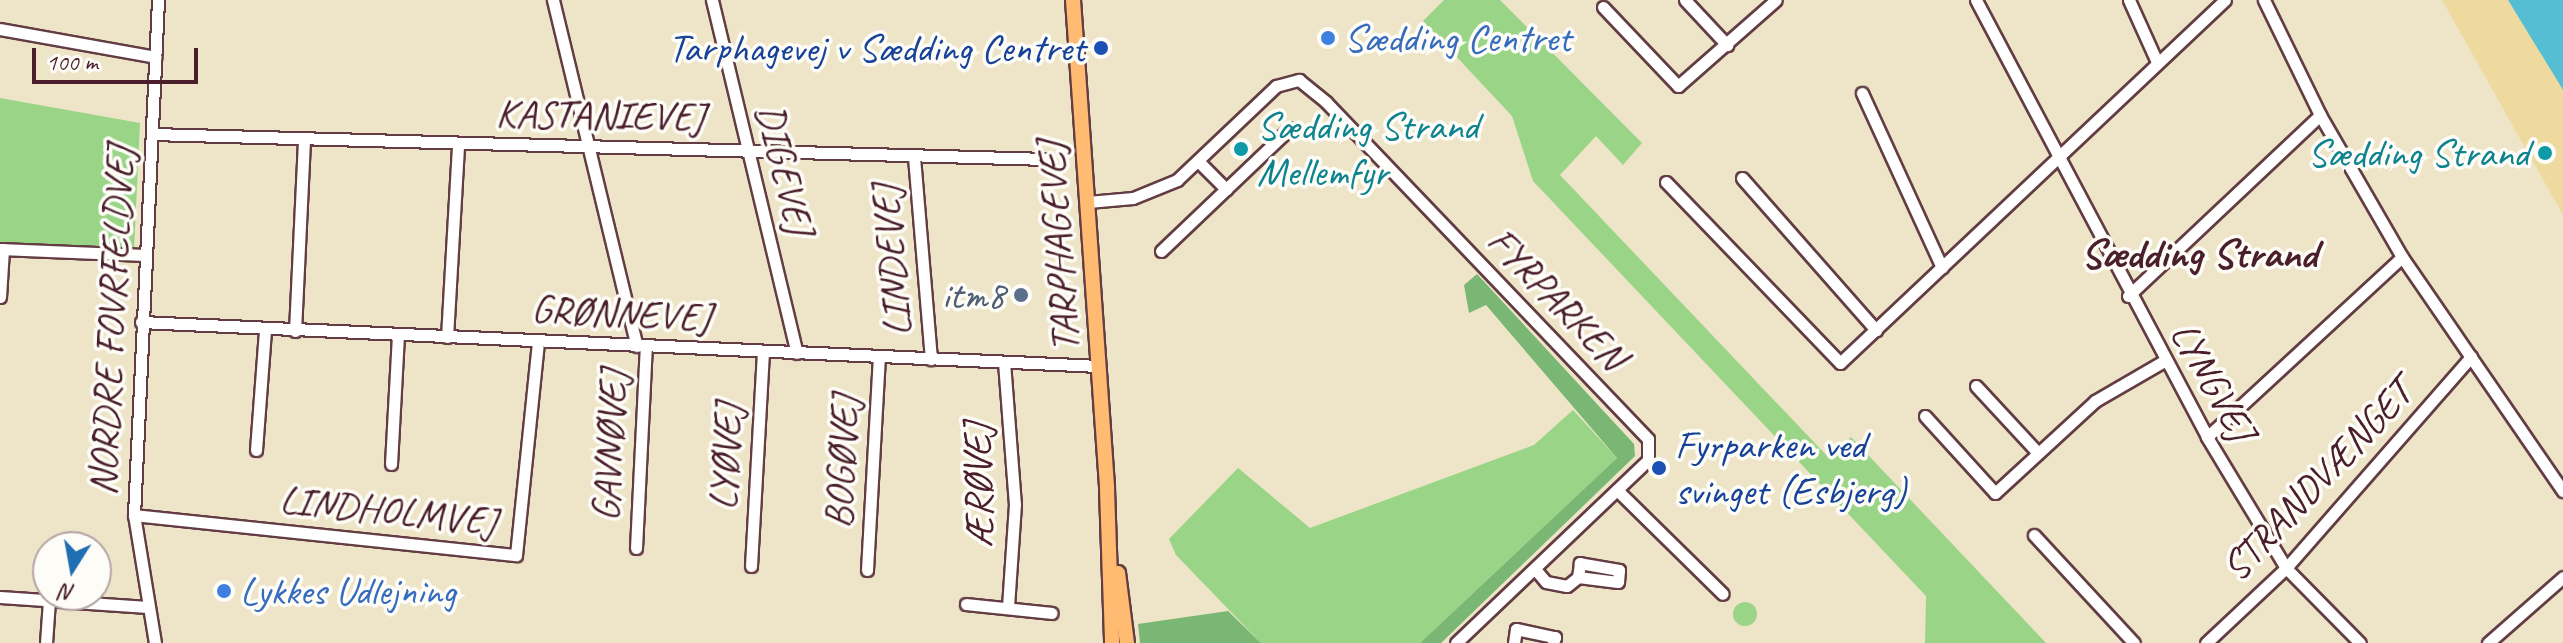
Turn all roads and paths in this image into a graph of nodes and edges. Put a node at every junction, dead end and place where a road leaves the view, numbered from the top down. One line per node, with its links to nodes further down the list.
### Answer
1 (158, 0): 14 (street, NORDRE FOVRFELDVEJ)
2 (553, 0): 22 (street, GAVNØVEJ)
3 (712, 0): 23 (street, DIGEVEJ)
4 (1073, 0): 31 (main road, TARPHAGEVEJ)
5 (1685, 0): 13 (street)
6 (1776, 0): 13 (street)
7 (1976, 0): 26 (street, LYNGVEJ)
8 (2129, 0): 15 (street)
9 (2225, 0): 15 (street)
10 (2264, 0): 17 (street)
11 (1603, 7): 13 (street)
12 (0, 29): 14 (street)
13 (1727, 45)
14 (155, 57): 19 (street, NORDRE FOVRFELDVEJ)
15 (2157, 62): 26 (street)
16 (1862, 93): 36 (street)
17 (2320, 115): 35 (street); 37 (street)
18 (1290, 128): 30 (street)
19 (152, 134): 20 (street, KASTANIEVEJ); 34 (street, NORDRE FOVRFELDVEJ)
20 (304, 140): 21 (street, KASTANIEVEJ); 42 (street)
21 (458, 144): 22 (street, KASTANIEVEJ); 44 (street)
22 (588, 147): 23 (street, KASTANIEVEJ); 46 (street, GAVNØVEJ)
23 (748, 151): 24 (street, KASTANIEVEJ); 48 (street, DIGEVEJ)
24 (914, 157): 25 (street, KASTANIEVEJ); 51 (street, LINDEVEJ)
25 (1045, 159)
26 (2057, 160): 36 (street); 37 (street, LYNGVEJ)
27 (1198, 161): 30 (street); 31 (street, FYRPARKEN); 62 (street, FYRPARKEN)
28 (1742, 178): 41 (street)
29 (1666, 182): 41 (street)
30 (1226, 189): 33 (street)
31 (1088, 202): 54 (main road, TARPHAGEVEJ)
32 (1, 249): 34 (street); 38 (street)
33 (1161, 251)
34 (145, 255): 39 (street, NORDRE FOVRFELDVEJ)
35 (2402, 257): 50 (street); 57 (street)
36 (1942, 268): 41 (street)
37 (2128, 296): 52 (street, LYNGVEJ)
38 (0, 297)
39 (141, 322): 40 (street, GRØNNEVEJ); 64 (street, NORDRE FOVRFELDVEJ)
40 (265, 329): 42 (street, GRØNNEVEJ); 58 (street)
41 (1876, 330)
42 (295, 331): 43 (street, GRØNNEVEJ)
43 (398, 335): 44 (street, GRØNNEVEJ); 60 (street)
44 (447, 337): 45 (street, GRØNNEVEJ)
45 (538, 341): 46 (street, GRØNNEVEJ); 64 (street, LINDHOLMVEJ)
46 (642, 346): 47 (street, GRØNNEVEJ); 66 (street, GAVNØVEJ)
47 (763, 351): 48 (street, GRØNNEVEJ); 67 (street, LYØVEJ)
48 (797, 353): 49 (street, GRØNNEVEJ)
49 (879, 357): 51 (street, GRØNNEVEJ); 70 (street, BOGØVEJ)
50 (2471, 357): 63 (street); 68 (street, STRANDVÆNGET)
51 (931, 359): 53 (street, GRØNNEVEJ)
52 (2164, 361): 57 (street, LYNGVEJ); 59 (street)
53 (1004, 362): 54 (street, GRØNNEVEJ); 79 (street, ÆRØVEJ)
54 (1098, 366): 61 (main road, TARPHAGEVEJ)
55 (1976, 386): 59 (street)
56 (1925, 416): 59 (street)
57 (2207, 437): 68 (street, LYNGVEJ)
58 (256, 450)
59 (2038, 453)
60 (391, 464)
61 (1107, 489): 85 (main road, TARPHAGEVEJ); 86 (main road, TARPHAGEVEJ)
62 (1617, 490): 69 (street, FYRPARKEN); 73 (street)
63 (2563, 491)
64 (134, 515): 78 (street, NORDRE FOVRFELDVEJ)
65 (2034, 535): 89 (street)
66 (636, 548)
67 (751, 566)
68 (2286, 568): 90 (street, STRANDVÆNGET); 91 (street, LYNGVEJ)
69 (1535, 569): 71 (street); 82 (street, FYRPARKEN)
70 (867, 570)
71 (1578, 577)
72 (2563, 577): 92 (street)
73 (1723, 594)
74 (0, 597): 75 (street)
75 (32, 599)
76 (112, 604): 78 (street)
77 (966, 604): 79 (street, ÆRØVEJ)
78 (148, 607): 84 (street, NORDRE FOVRFELDVEJ)
79 (1008, 607): 81 (street, ÆRØVEJ)
80 (48, 611): 83 (street)
81 (1052, 613)
82 (1464, 640)
83 (46, 643)
84 (155, 643)
85 (1112, 643)
86 (1127, 643)
87 (1514, 643): 88 (street)
88 (1553, 643)
89 (2134, 643)
90 (2206, 643)
91 (2360, 643)
92 (2488, 643)

